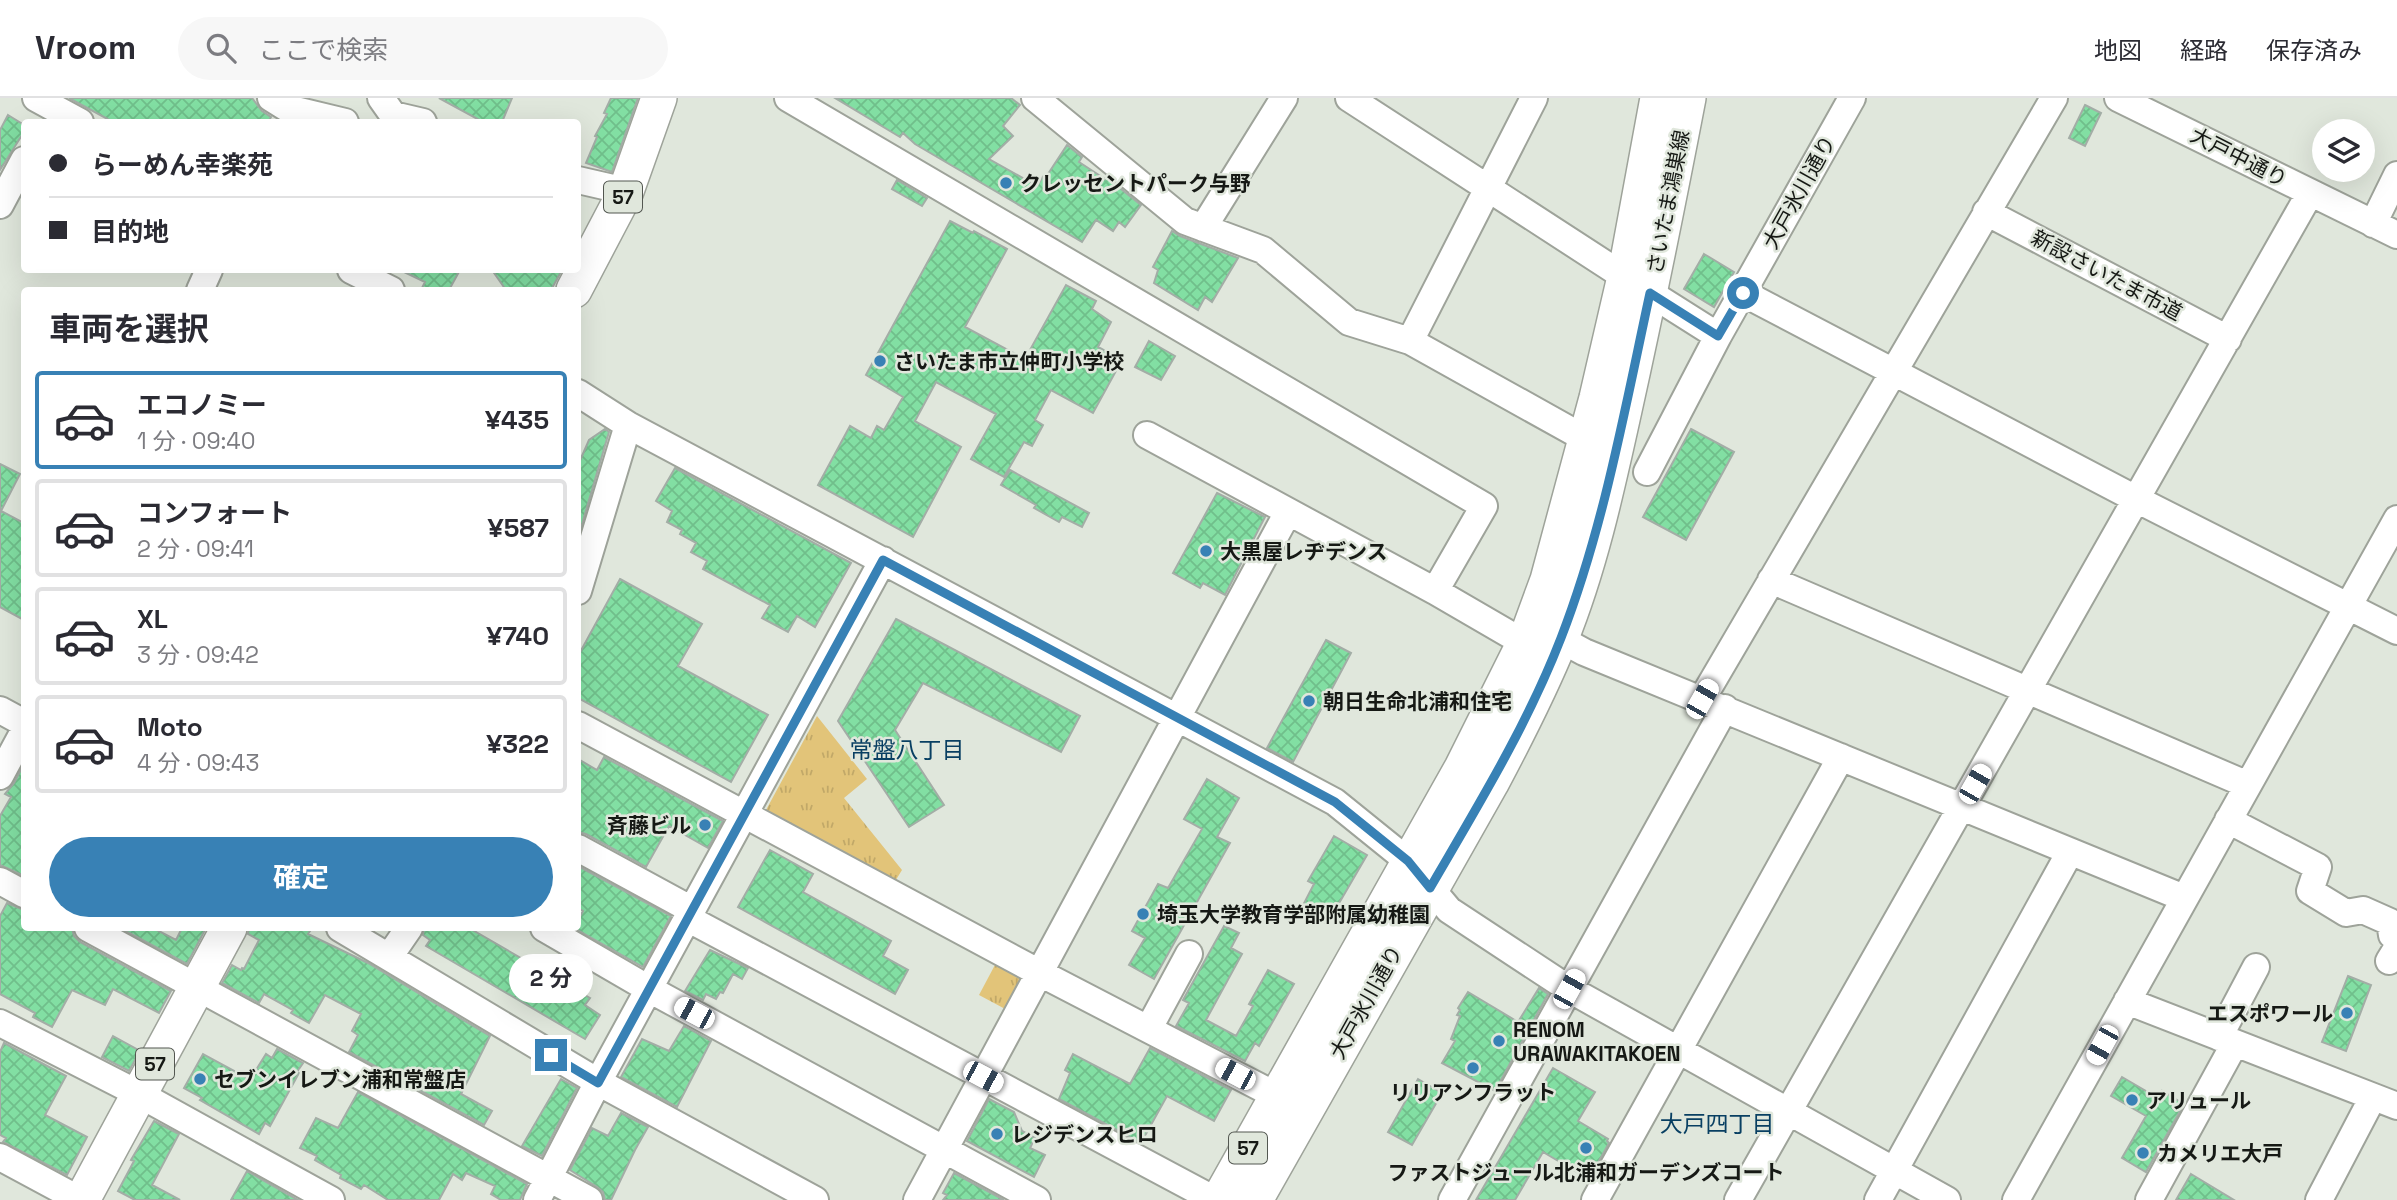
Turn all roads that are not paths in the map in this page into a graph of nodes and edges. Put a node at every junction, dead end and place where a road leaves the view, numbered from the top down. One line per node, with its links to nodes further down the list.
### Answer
1 (380, 98): 19 (street)
2 (659, 98): 24 (main road, 57)
3 (1035, 98): 29 (street)
4 (1284, 98): 29 (street)
5 (1349, 98): 23 (street)
6 (1534, 98): 23 (street)
7 (1658, 98): 32 (main road, さいたま鴻巣線 / 57)
8 (1688, 98): 32 (main road, さいたま鴻巣線 / 57)
9 (1852, 98): 35 (street, 大戸氷川通り)
10 (2054, 98): 27 (street)
11 (2118, 98): 14 (street, 大戸中通り)
12 (803, 102): 52 (street)
13 (315, 107): 16 (street); 18 (street)
14 (2169, 108): 25 (street, 大戸中通り)
15 (45, 109): 17 (street)
16 (279, 110)
17 (72, 119)
18 (339, 119)
19 (410, 119)
20 (21, 166): 26 (street)
21 (2397, 175): 28 (street)
22 (581, 181): 24 (street)
23 (1488, 188): 32 (street); 38 (street)
24 (626, 191): 34 (main road, 57)
25 (2310, 193): 28 (street, 大戸中通り); 37 (street)
26 (0, 205)
27 (1986, 212): 37 (street, 新設さいたま市道); 39 (street)
28 (2373, 224): 30 (street, 大戸中通り)
29 (1203, 228): 38 (street)
30 (2397, 235)
31 (357, 273): 33 (street)
32 (1638, 285): 36 (street); 43 (main road, さいたま鴻巣線 / 57); 51 (main road, さいたま鴻巣線 / 57)
33 (385, 287)
34 (576, 287)
35 (1743, 293): 36 (street, 大戸氷川通り); 39 (street)
36 (1718, 336): 44 (street, 大戸氷川通り)
37 (2228, 338): 45 (street)
38 (1410, 341): 43 (street)
39 (1893, 371): 45 (street); 49 (street)
40 (581, 395): 41 (street)
41 (628, 425): 48 (street); 50 (street)
42 (1147, 435): 46 (street)
43 (1586, 439): 51 (main road, さいたま鴻巣線 / 57)
44 (1647, 472)
45 (2136, 499): 53 (street); 56 (street)
46 (1288, 512): 52 (street); 59 (street)
47 (2397, 519): 53 (street)
48 (883, 560): 59 (street); 67 (street)
49 (1771, 580): 56 (street); 57 (street)
50 (581, 581)
51 (1563, 586): 55 (main road, 大戸氷川通り / 57)
52 (1435, 591): 55 (street)
53 (2348, 606): 54 (street); 65 (street)
54 (2397, 631)
55 (1543, 640): 57 (street); 71 (main road, 大戸氷川通り / 57); 73 (main road, 大戸氷川通り / 57)
56 (2028, 690): 65 (street); 66 (street)
57 (1714, 704): 63 (street); 89 (street)
58 (0, 710): 60 (street)
59 (1177, 718): 71 (street); 86 (street)
60 (21, 721)
61 (581, 727): 67 (street)
62 (21, 737): 64 (street)
63 (1841, 757): 66 (street); 94 (street)
64 (0, 776)
65 (2248, 785): 68 (street)
66 (1961, 807): 70 (street); 100 (street)
67 (744, 813): 76 (street); 86 (street)
68 (2228, 820): 75 (street); 82 (street)
69 (581, 850): 76 (street)
70 (2070, 852): 75 (street); 103 (street)
71 (1408, 861): 73 (street); 99 (main road, 大戸氷川通り / 57)
72 (0, 881): 74 (street)
73 (1430, 888): 89 (street); 99 (main road, 大戸氷川通り / 57)
74 (21, 892)
75 (2183, 898): 90 (street)
76 (690, 914): 88 (street); 95 (street)
77 (94, 931): 87 (street)
78 (227, 931): 87 (main road, 57)
79 (345, 931): 84 (street)
80 (407, 931): 84 (street)
81 (549, 931): 88 (street)
82 (2394, 941)
83 (1189, 954): 92 (street)
84 (389, 957): 96 (street)
85 (2256, 967): 93 (street)
86 (1038, 972): 92 (street); 95 (street)
87 (197, 985): 97 (main road, 57); 104 (street)
88 (649, 989): 96 (street); 101 (street)
89 (1569, 989): 94 (street); 113 (street)
90 (2127, 1001): 93 (street); 118 (street)
91 (0, 1023): 97 (street)
92 (1149, 1028): 99 (street)
93 (2227, 1040): 98 (street); 119 (street)
94 (1678, 1050): 100 (street); 114 (street)
95 (983, 1077): 101 (street); 111 (street)
96 (598, 1083): 104 (street); 108 (street)
97 (139, 1094): 105 (main road, 57); 106 (street)
98 (2385, 1102): 120 (street)
99 (1291, 1104): 111 (main road, 57); 112 (main road, 57)
100 (1788, 1111): 103 (street); 115 (street)
101 (944, 1149): 109 (street); 110 (street)
102 (0, 1157): 105 (street)
103 (1894, 1170): 116 (street); 117 (street)
104 (543, 1189): 107 (street)
105 (81, 1200)
106 (331, 1200)
107 (589, 1200)
108 (815, 1200)
109 (916, 1200)
110 (1037, 1200)
111 (1217, 1200)
112 (1255, 1200)
113 (1452, 1200)
114 (1595, 1200)
115 (1738, 1200)
116 (1878, 1200)
117 (1947, 1200)
118 (2016, 1200)
119 (2148, 1200)
120 (2319, 1200)

